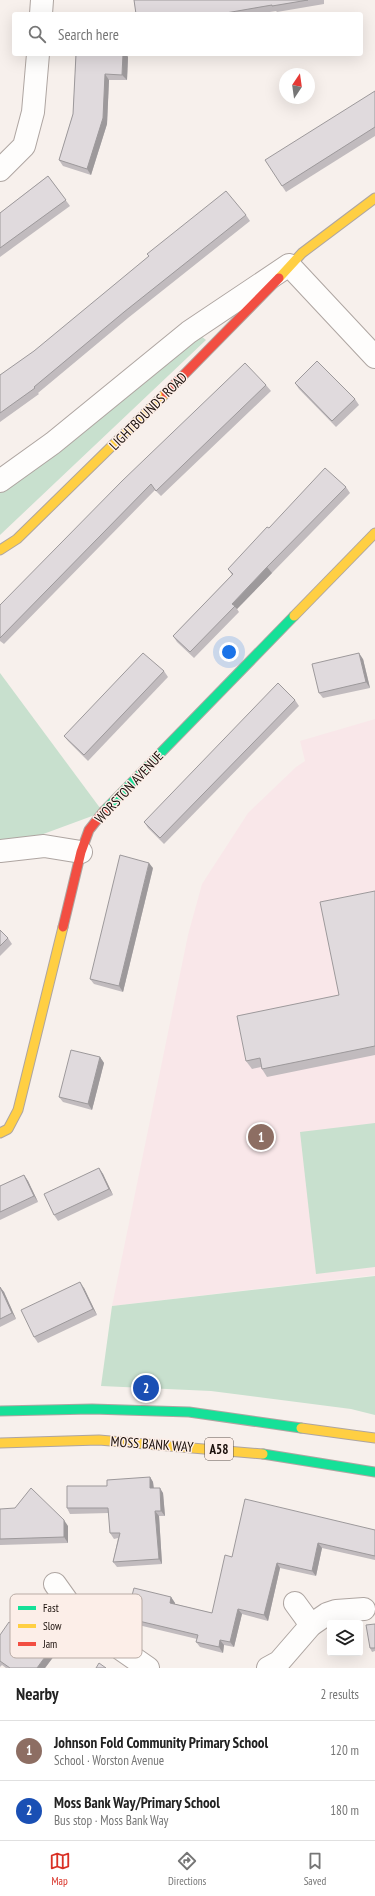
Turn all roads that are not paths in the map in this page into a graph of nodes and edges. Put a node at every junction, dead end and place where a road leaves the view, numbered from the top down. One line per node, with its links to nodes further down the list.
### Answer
1 (42, 0): 2 (street)
2 (41, 12)
3 (38, 56): 4 (street)
4 (0, 170)
5 (375, 198): 6 (main road, LIGHTBOUNDS ROAD)
6 (289, 265): 7 (street); 8 (street, LIGHTBOUNDS ROAD); 10 (main road, LIGHTBOUNDS ROAD)
7 (375, 357)
8 (0, 481)
9 (375, 533): 12 (main road, WORSTON AVENUE)
10 (0, 550)
11 (0, 851): 12 (street)
12 (81, 852): 13 (main road, WORSTON AVENUE)
13 (0, 1133)
14 (0, 1412): 15 (main road, A58)
15 (375, 1438)
16 (0, 1443): 17 (main road, MOSS BANK WAY / A58)
17 (375, 1472)
18 (55, 1584): 19 (street)
19 (62, 1594)
20 (295, 1603): 22 (street)
21 (364, 1609): 22 (street)
22 (311, 1625): 25 (street)
23 (134, 1658): 24 (street)
24 (148, 1668)
25 (268, 1668)

